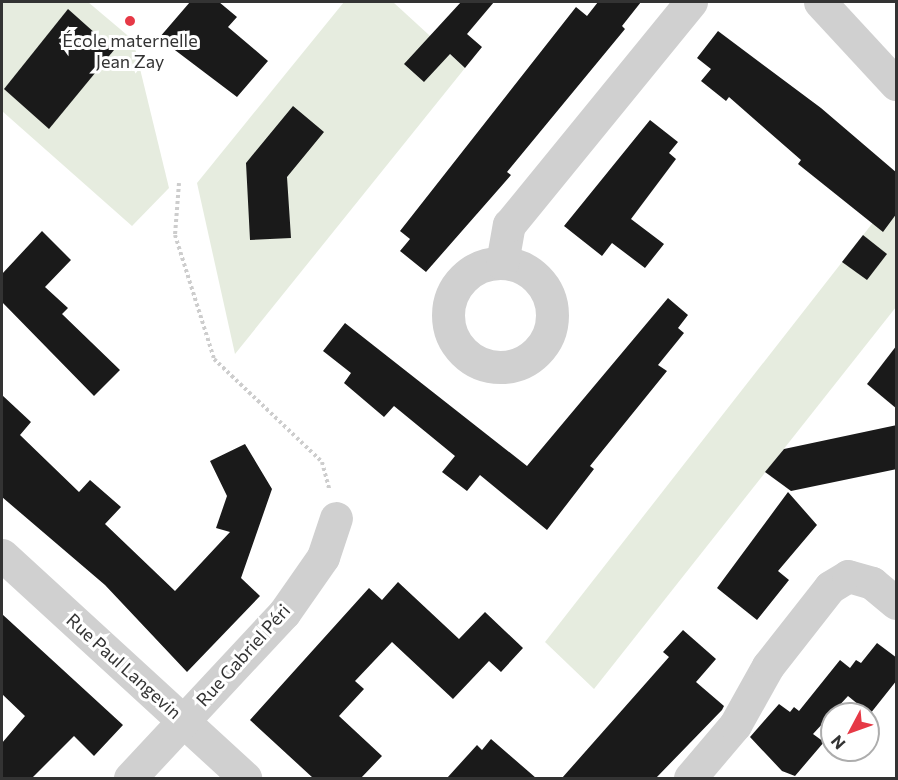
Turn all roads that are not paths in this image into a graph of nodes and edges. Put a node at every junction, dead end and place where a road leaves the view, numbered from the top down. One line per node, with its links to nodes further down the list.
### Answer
1 (691, 2): 4 (street)
2 (820, 2): 3 (street)
3 (897, 84)
4 (502, 263)
5 (336, 518): 8 (street, Rue Gabriel Péri)
6 (2, 555): 8 (street, Rue Paul Langevin)
7 (897, 603): 11 (street)
8 (183, 720): 9 (street, Rue Gabriel Péri); 10 (street, Rue Paul Langevin)
9 (130, 778)
10 (245, 778)
11 (690, 778)

